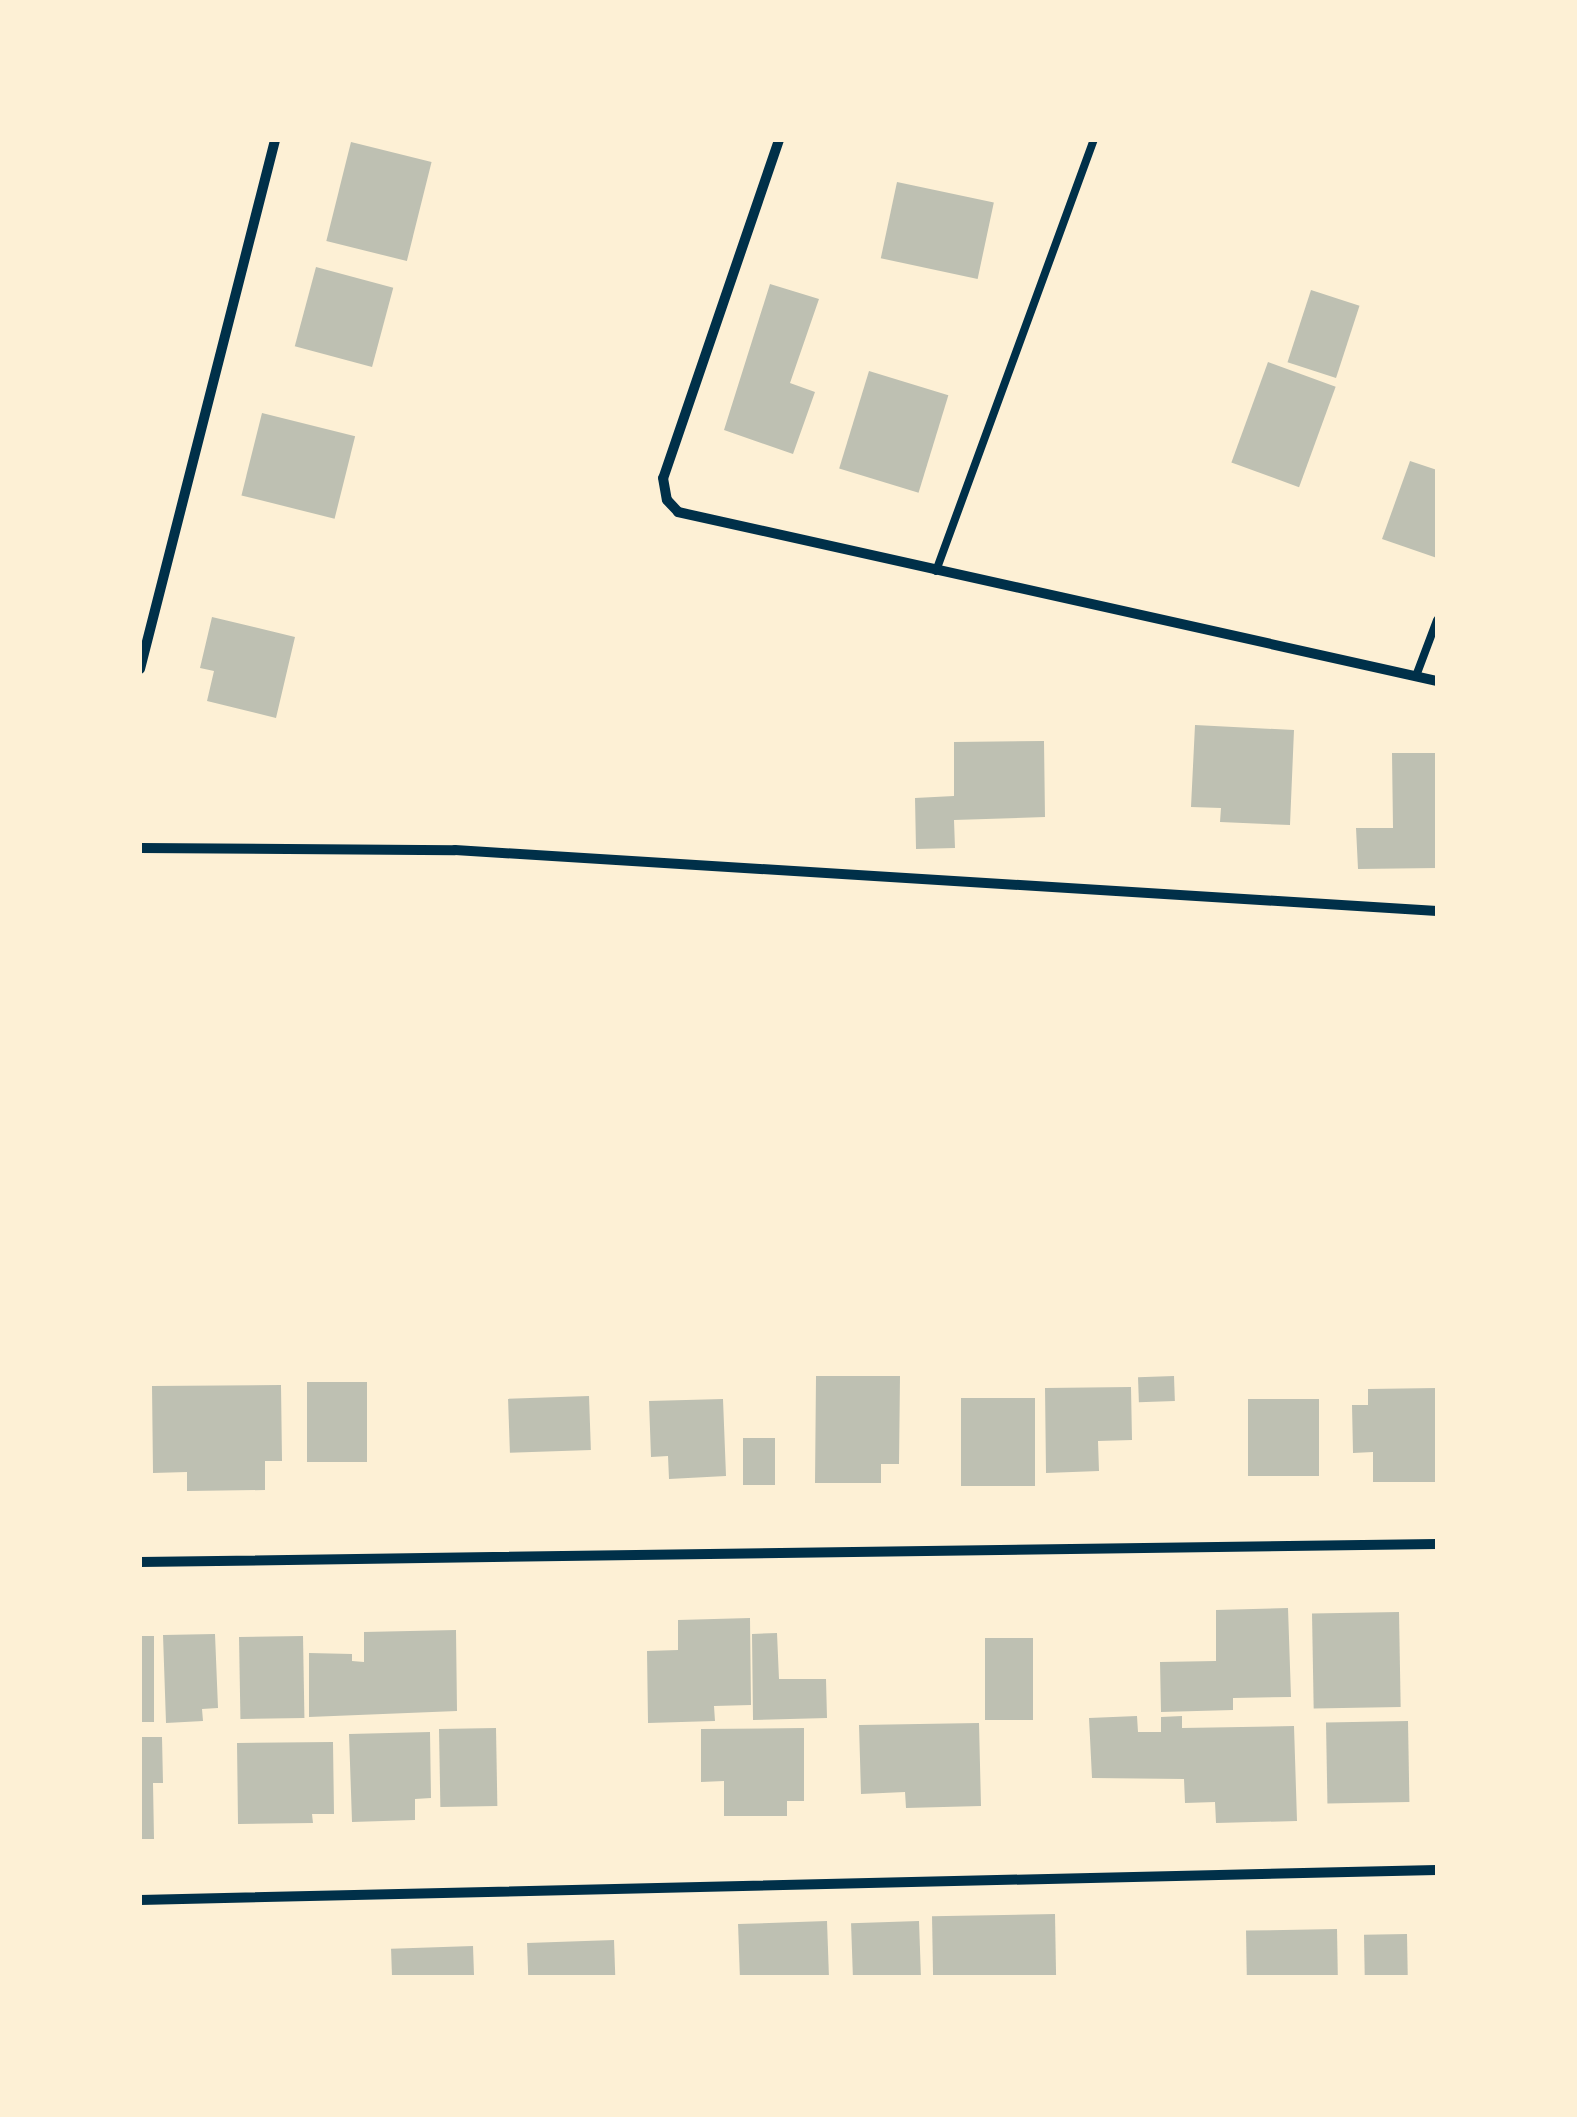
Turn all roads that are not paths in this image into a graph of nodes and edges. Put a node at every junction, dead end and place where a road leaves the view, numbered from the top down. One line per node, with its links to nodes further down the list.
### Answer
1 (274, 140): 6 (street)
2 (779, 140): 4 (street)
3 (1094, 140): 4 (lane)
4 (936, 572): 7 (street)
5 (1437, 620): 7 (lane)
6 (140, 669)
7 (1416, 676): 8 (street)
8 (1437, 681)
9 (140, 848): 10 (street)
10 (1437, 911)
11 (1437, 1544): 12 (street)
12 (140, 1562)
13 (1437, 1870): 14 (street)
14 (140, 1900)

